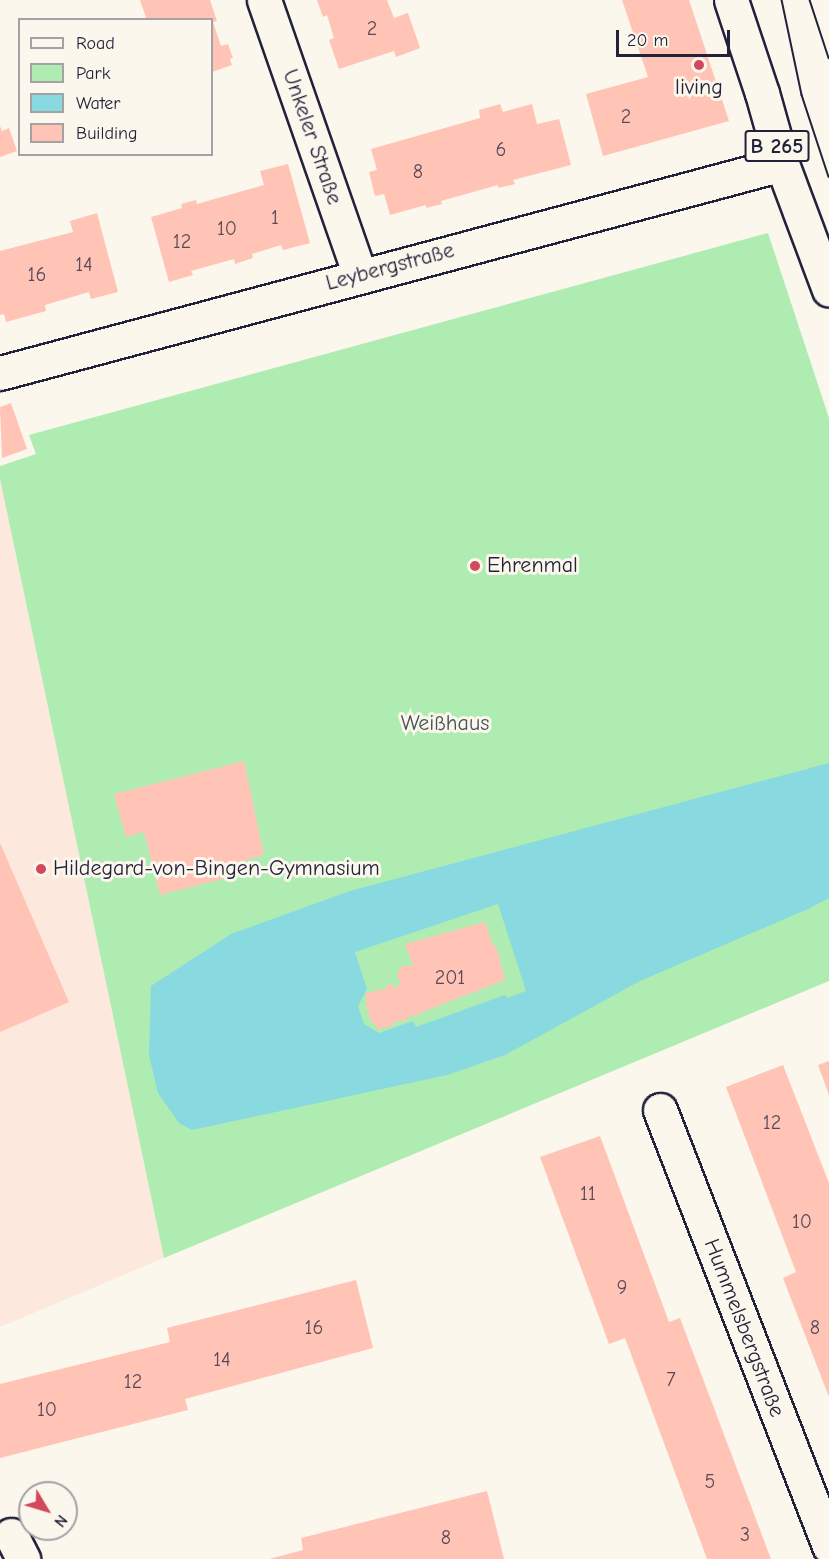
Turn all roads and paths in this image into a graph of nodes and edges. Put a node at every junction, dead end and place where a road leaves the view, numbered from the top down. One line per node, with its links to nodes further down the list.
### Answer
1 (264, 0): 4 (street, Unkeler Straße)
2 (731, 0): 3 (street, B 265)
3 (782, 164): 4 (street, Leybergstraße); 5 (street, B 265)
4 (360, 275): 6 (street, Leybergstraße)
5 (829, 290)
6 (0, 373)
7 (660, 1110): 8 (street, Hummelsbergstraße)
8 (829, 1546)

